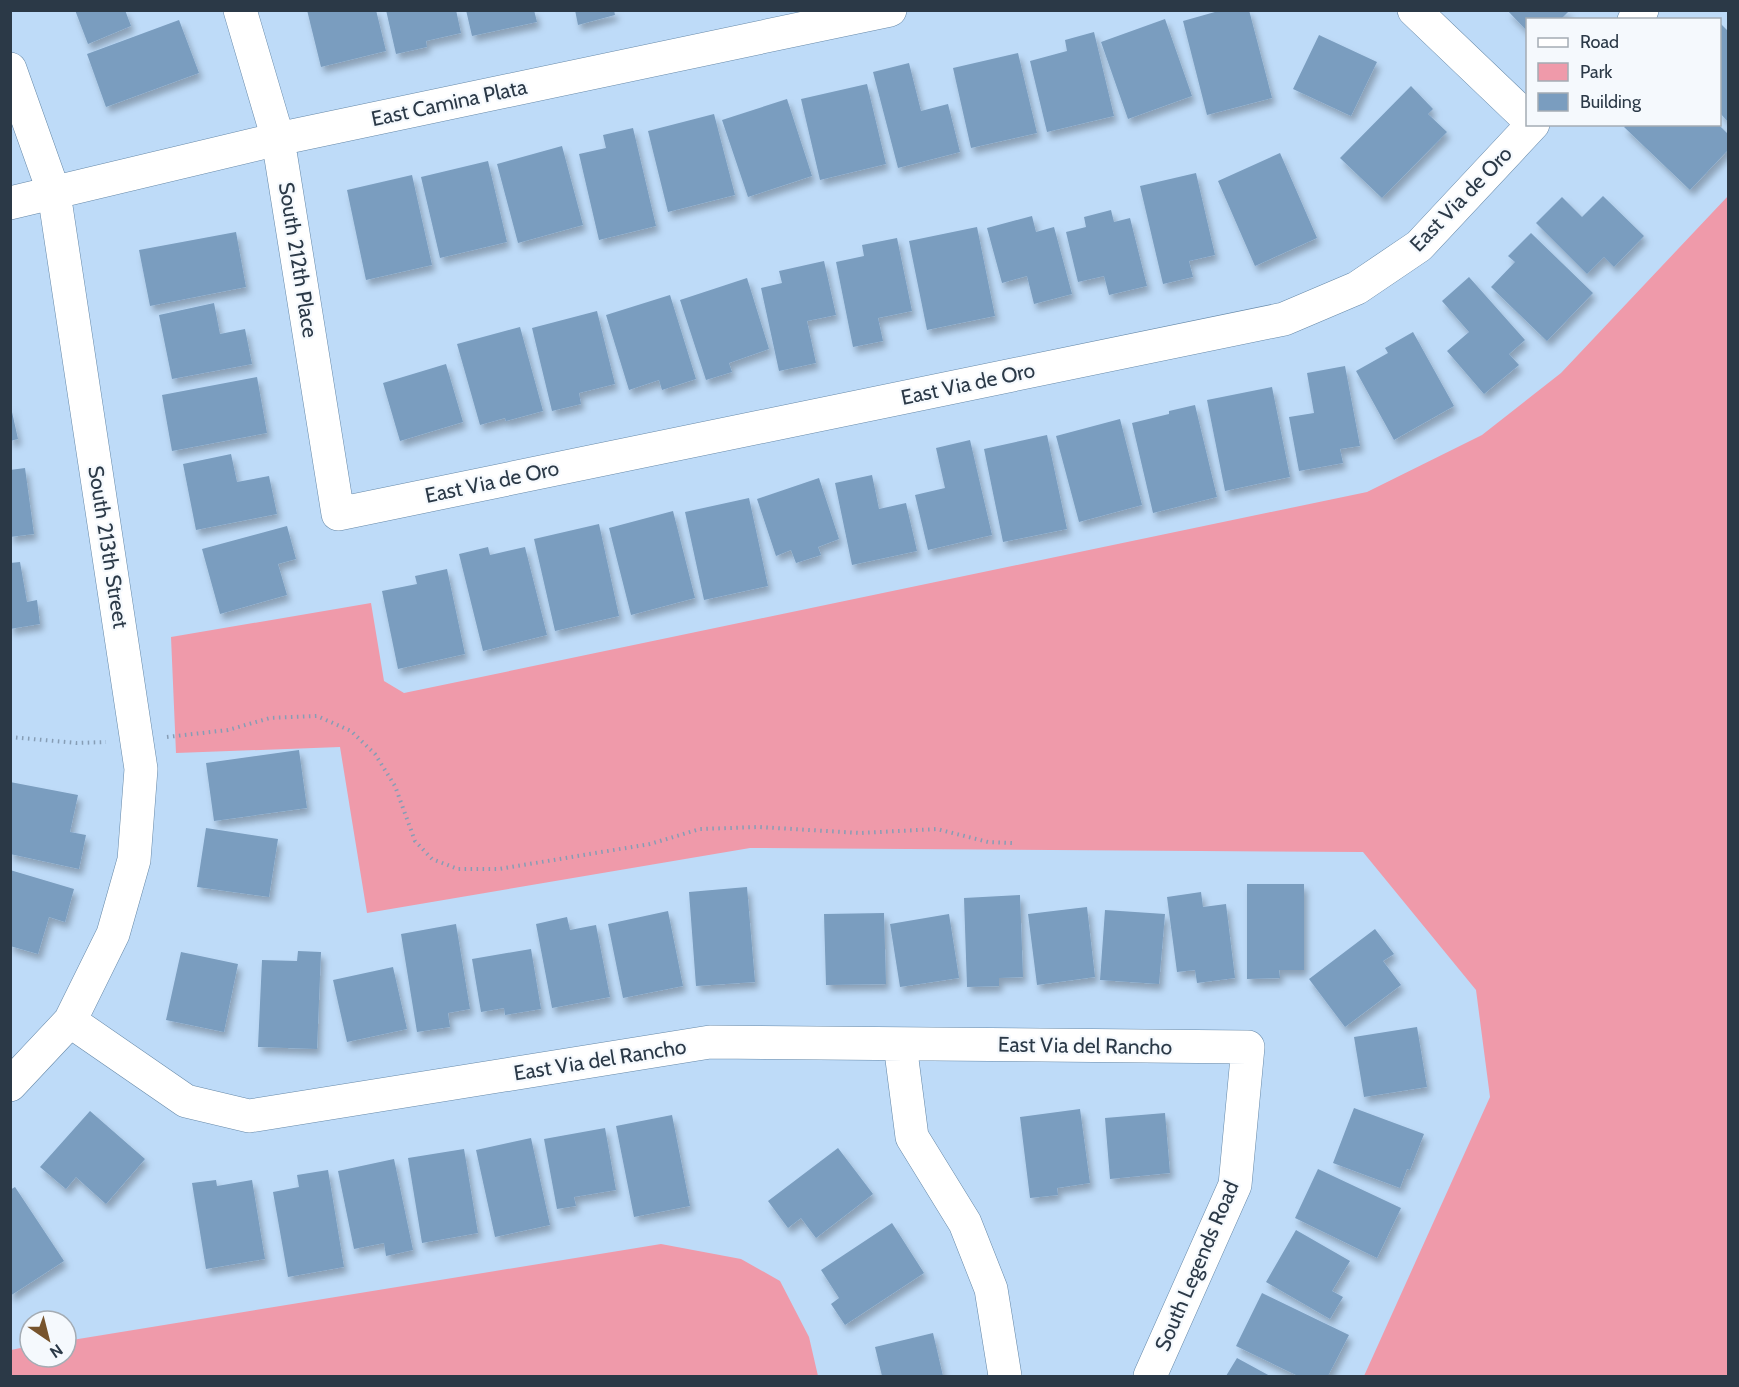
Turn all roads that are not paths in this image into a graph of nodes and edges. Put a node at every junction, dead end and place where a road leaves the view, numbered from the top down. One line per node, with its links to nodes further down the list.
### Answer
1 (240, 10): 7 (street, South 212th Place)
2 (890, 10): 7 (street, East Camina Plata)
3 (1414, 10): 5 (street)
4 (10, 69): 8 (street, South 213th Street)
5 (1526, 118)
6 (1531, 126): 10 (street, East Via de Oro)
7 (278, 139): 8 (street, East Camina Plata); 10 (street, South 212th Place)
8 (54, 193): 9 (street, East Camina Plata); 11 (street, South 213th Street)
9 (10, 203)
10 (338, 514)
11 (70, 1021): 12 (street, East Via del Rancho); 14 (street)
12 (900, 1044): 13 (street, East Via del Rancho); 15 (street)
13 (1248, 1047): 16 (street, South Legends Road)
14 (10, 1085)
15 (1005, 1377)
16 (1150, 1377)

